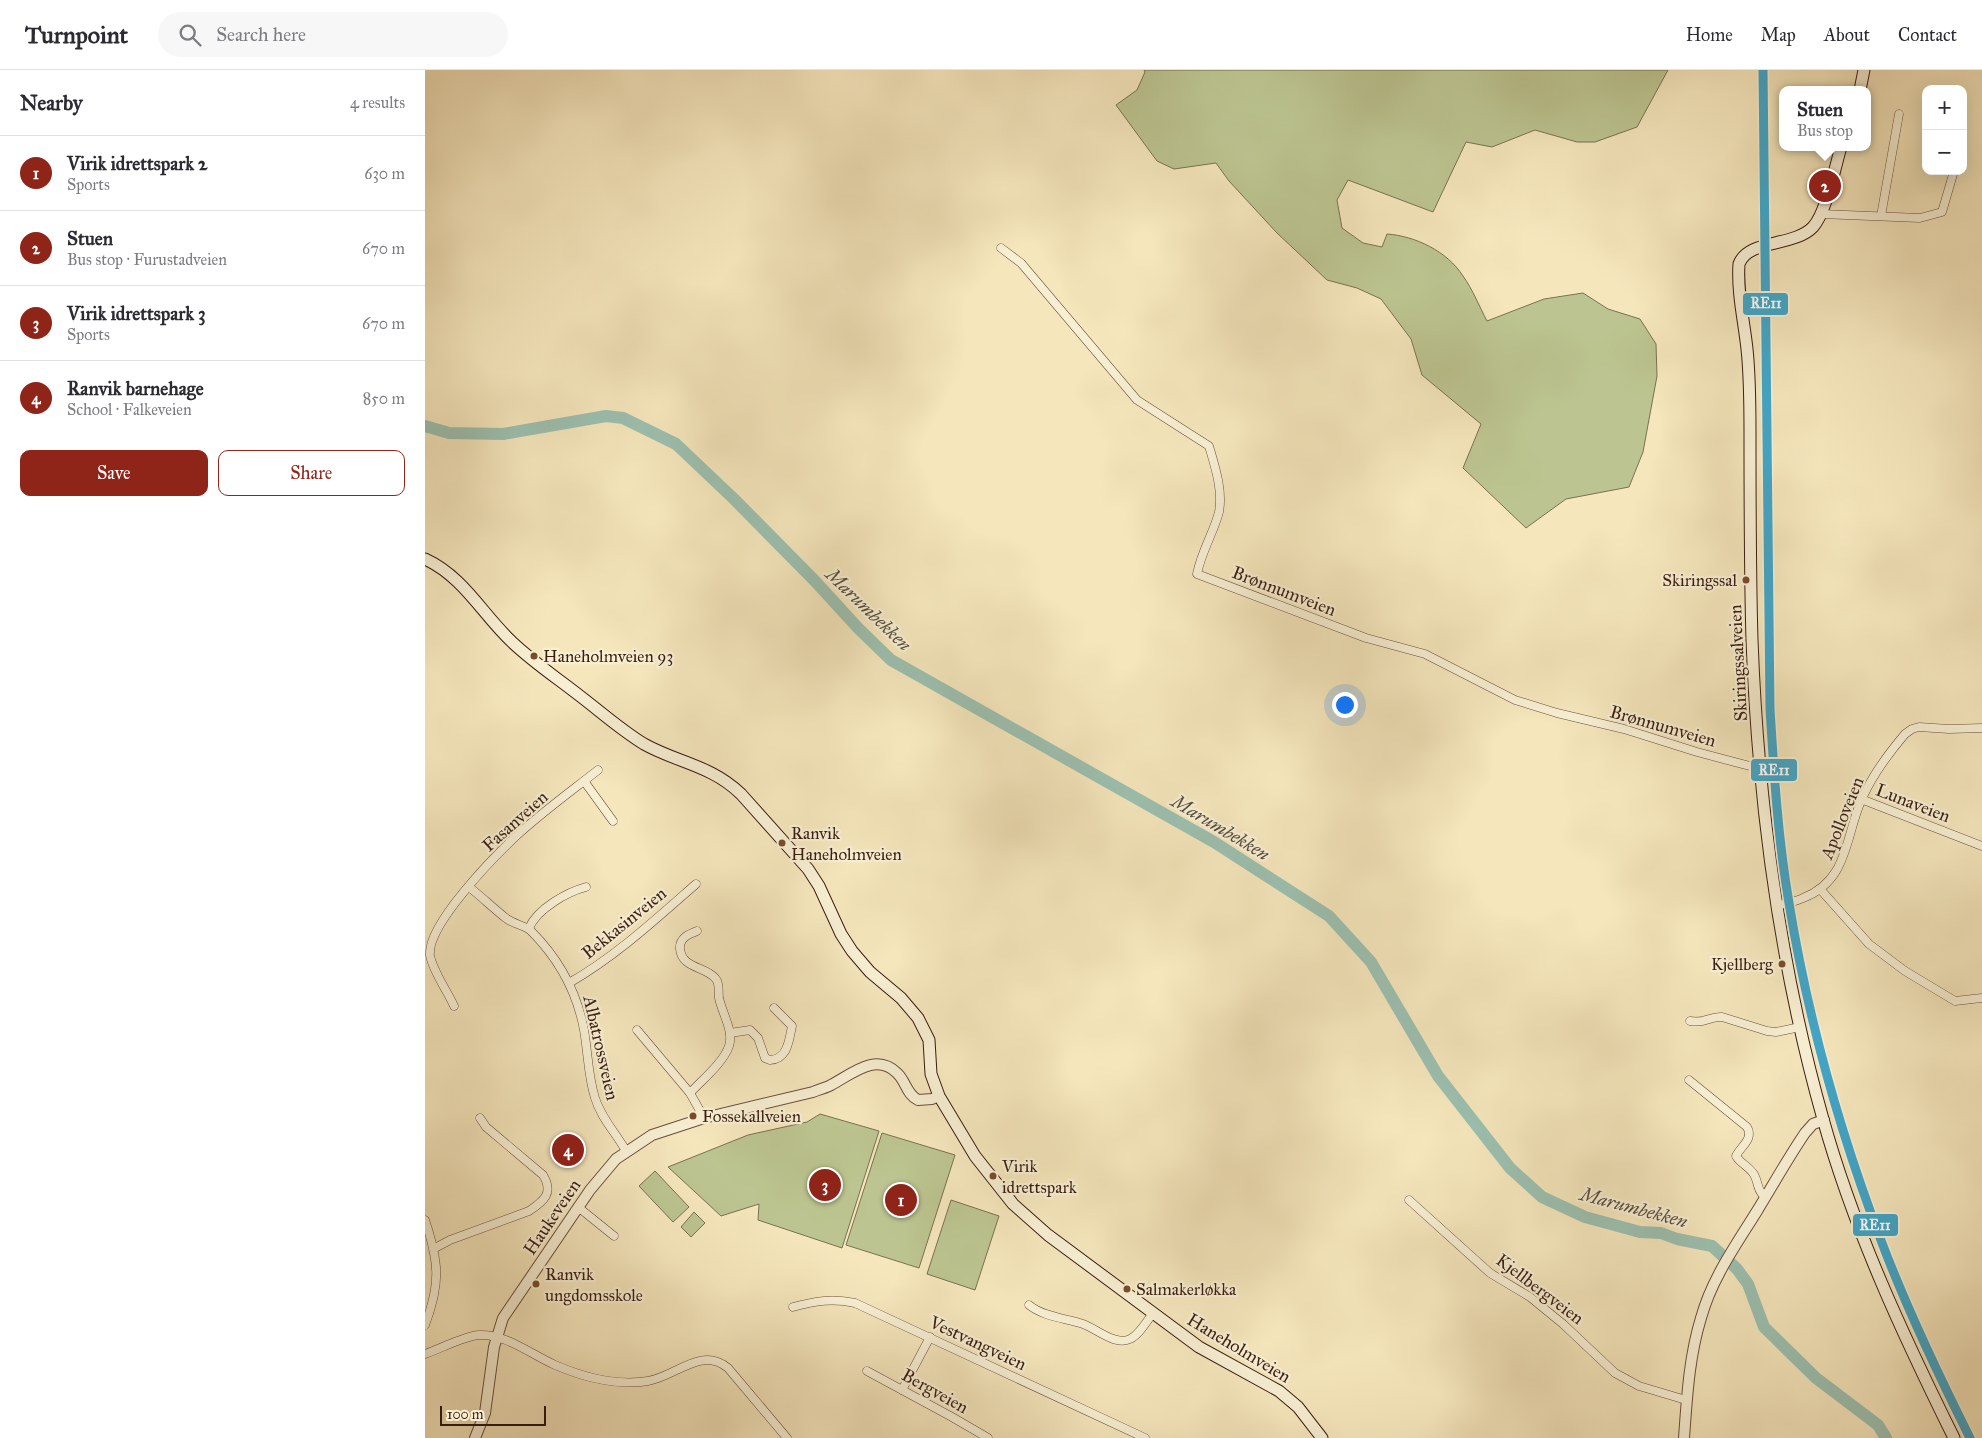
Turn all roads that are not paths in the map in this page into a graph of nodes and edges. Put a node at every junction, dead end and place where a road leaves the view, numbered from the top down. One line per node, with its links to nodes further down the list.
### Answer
1 (1863, 70): 2 (main road)
2 (1861, 86)
3 (1899, 114): 7 (street)
4 (1840, 151): 6 (main road)
5 (1953, 175): 7 (street)
6 (1821, 214): 7 (street); 11 (main road, Skiringssalveien)
7 (1881, 216)
8 (1001, 248): 11 (street, Brønnumveien)
9 (425, 558): 34 (main road, Haneholmveien)
10 (1982, 728): 14 (street, Apolloveien)
11 (1761, 769): 21 (main road, Skiringssalveien)
12 (598, 770): 13 (street, Fasanveien)
13 (584, 781): 15 (street); 19 (street, Fasanveien)
14 (1861, 799): 16 (street, Lunaveien); 20 (street, Apolloveien)
15 (613, 821)
16 (1982, 846)
17 (696, 884): 24 (street, Bekkasinveien)
18 (586, 886): 22 (street)
19 (469, 887): 22 (street, Albatrossveien); 26 (street)
20 (1820, 889): 21 (street, Apolloveien); 25 (street)
21 (1777, 906): 29 (main road, Skiringssalveien)
22 (529, 928): 24 (street, Albatrossveien)
23 (697, 931): 31 (street)
24 (569, 983): 38 (street, Albatrossveien)
25 (1982, 998)
26 (454, 1006)
27 (774, 1008): 31 (street)
28 (1690, 1021): 29 (street)
29 (1800, 1026): 37 (main road, Skiringssalveien)
30 (637, 1030): 33 (street)
31 (730, 1033): 33 (street)
32 (1689, 1080): 39 (street)
33 (690, 1093): 36 (street)
34 (939, 1096): 36 (street, Haukeveien); 47 (main road, Haneholmveien)
35 (480, 1118): 44 (street)
36 (704, 1118): 38 (street, Haukeveien)
37 (1823, 1120): 39 (street); 61 (main road, Skiringssalveien)
38 (626, 1151): 41 (street, Haukeveien)
39 (1765, 1197): 54 (street)
40 (1409, 1200): 54 (street, Kjellbergveien)
41 (578, 1207): 43 (street); 49 (street, Haukeveien)
42 (425, 1220): 44 (street)
43 (614, 1236)
44 (435, 1248): 48 (street)
45 (1029, 1305): 47 (street)
46 (793, 1307): 50 (street, Vestvangveien)
47 (1153, 1313): 59 (main road, Haneholmveien)
48 (425, 1325)
49 (496, 1336): 51 (street); 55 (street, Haukeveien); 56 (street)
50 (930, 1337): 53 (street); 58 (street, Vestvangveien)
51 (425, 1354)
52 (867, 1371): 53 (street, Bergveien)
53 (902, 1390): 57 (street, Bergveien)
54 (1686, 1400): 60 (street)
55 (475, 1438)
56 (787, 1438)
57 (988, 1438)
58 (1145, 1438)
59 (1323, 1438)
60 (1684, 1438)
61 (1954, 1438)

